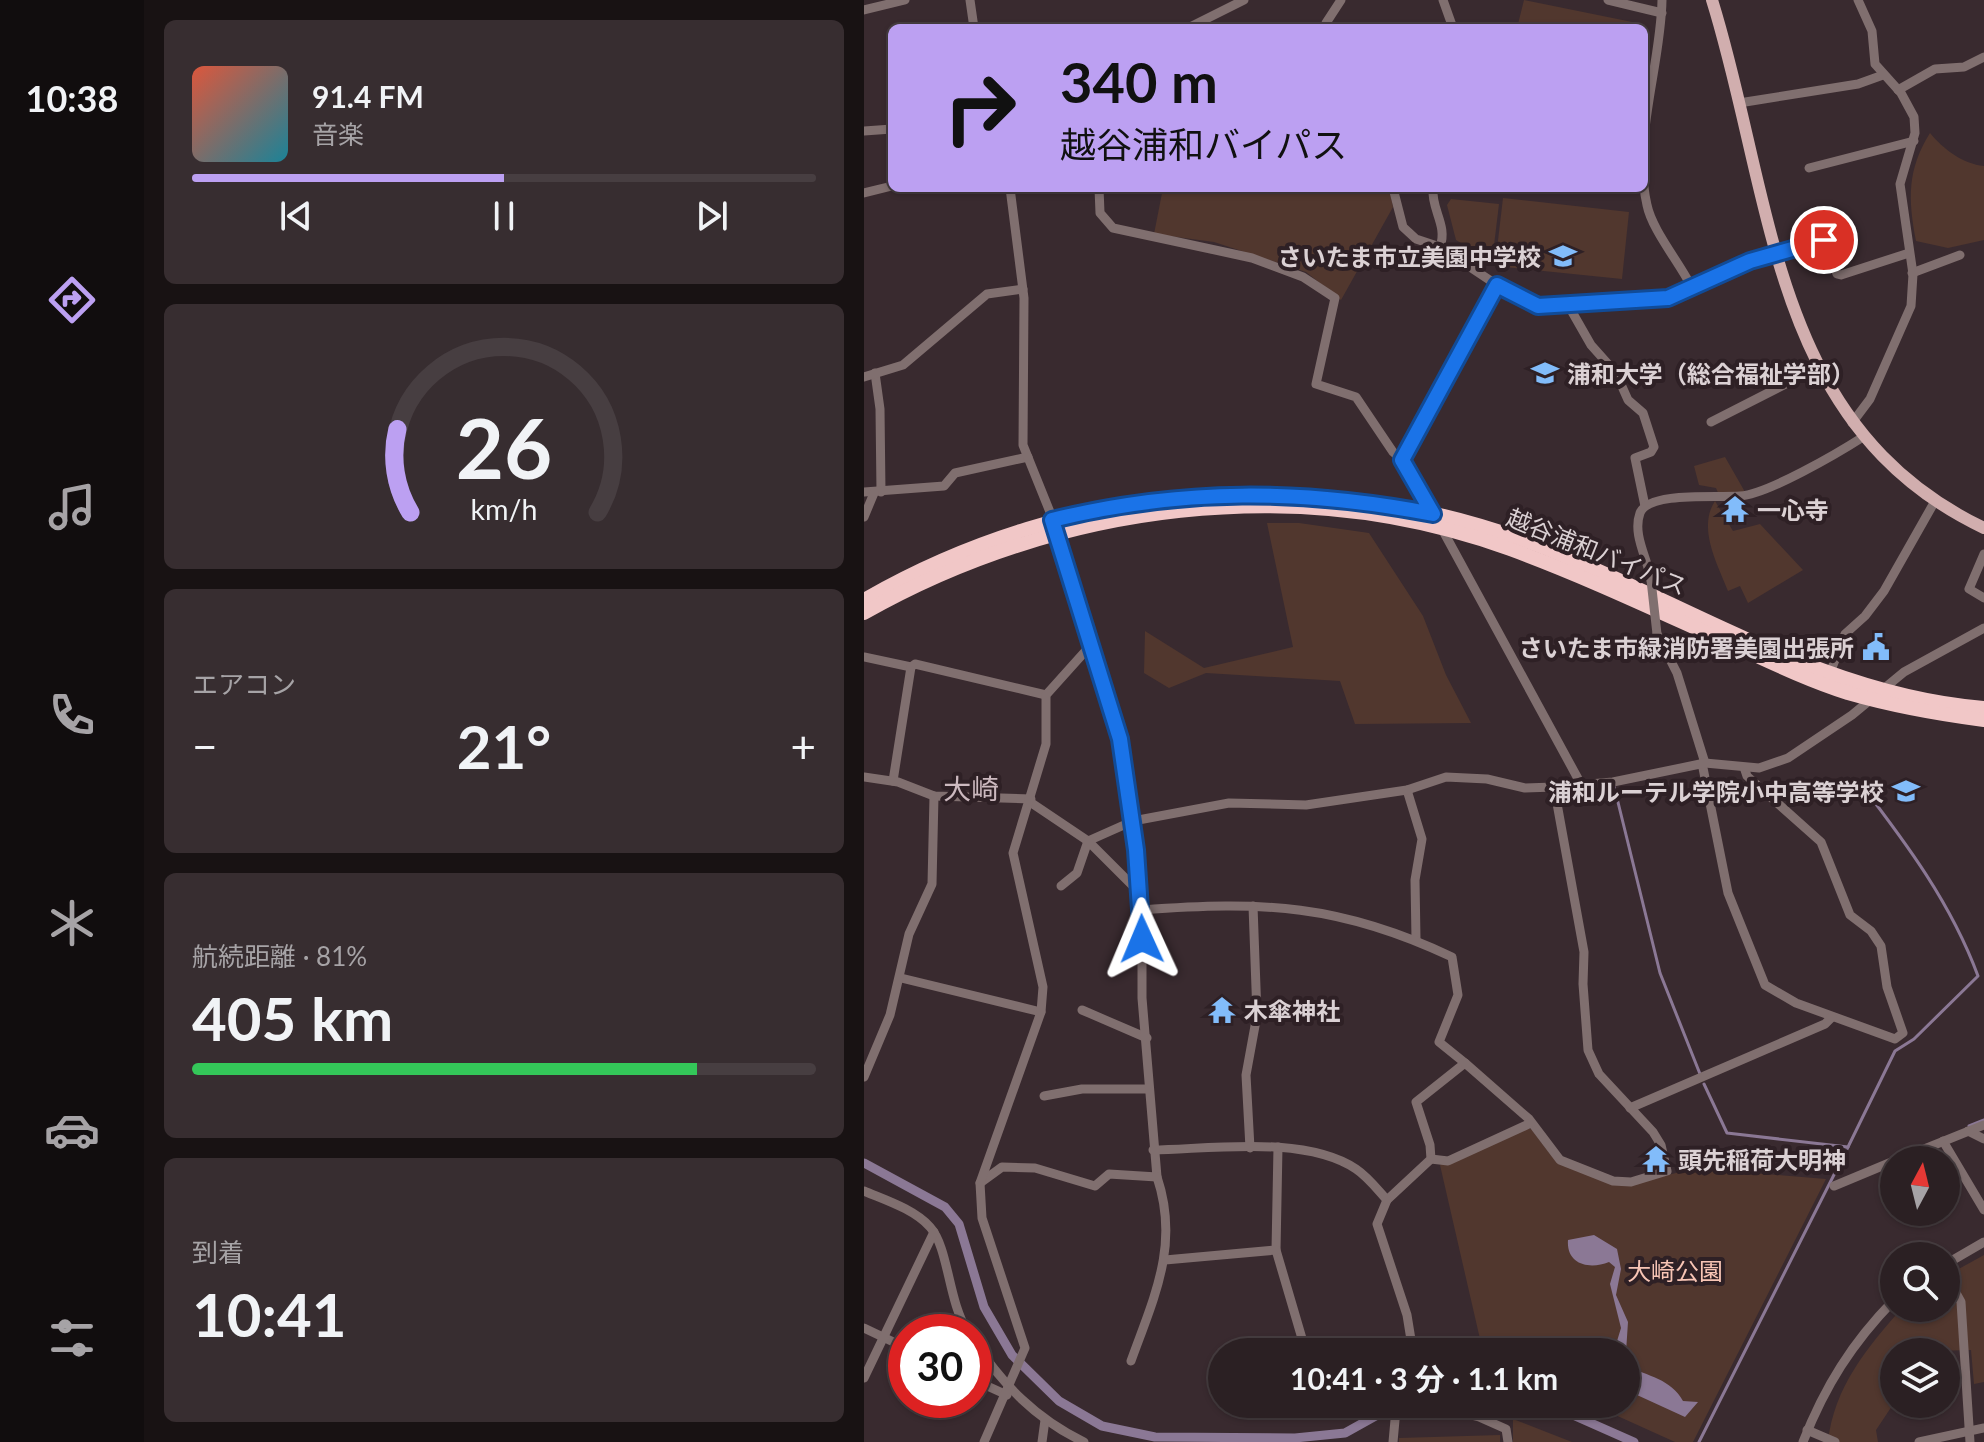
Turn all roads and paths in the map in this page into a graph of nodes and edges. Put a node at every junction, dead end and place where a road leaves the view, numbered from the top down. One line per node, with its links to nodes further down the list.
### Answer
1 (905, 0): 10 (street)
2 (970, 0): 13 (street)
3 (1244, 0): 14 (street)
4 (1341, 0): 12 (street)
5 (1443, 0): 15 (street)
6 (1608, 0): 11 (street)
7 (1662, 0): 11 (street)
8 (1712, 0): 19 (main road)
9 (1858, 0): 17 (street)
10 (864, 10)
11 (1662, 13): 20 (street)
12 (1326, 23)
13 (973, 24)
14 (1196, 24)
15 (1452, 24)
16 (1984, 57): 18 (street)
17 (1883, 75): 18 (street); 19 (street)
18 (1898, 90): 23 (street)
19 (1739, 103): 33 (main road)
20 (1648, 114)
21 (888, 129): 22 (street)
22 (864, 131)
23 (1914, 141): 24 (street); 34 (street)
24 (1809, 168)
25 (888, 187): 31 (street)
26 (1011, 192): 39 (street)
27 (1099, 192): 48 (street)
28 (1394, 192): 32 (street)
29 (1433, 192): 32 (street)
30 (1647, 192): 38 (street)
31 (864, 193)
32 (1440, 247): 37 (street)
33 (1778, 253): 34 (street); 38 (street); 41 (main road)
34 (1909, 253): 36 (street)
35 (1960, 255): 36 (street)
36 (1912, 273): 45 (street)
37 (1497, 285): 40 (street); 48 (street)
38 (1691, 286): 40 (street)
39 (1023, 289): 42 (street); 47 (street)
40 (1567, 303): 51 (street)
41 (1817, 368): 44 (street); 45 (main road)
42 (875, 373): 43 (street); 49 (street)
43 (864, 377)
44 (1711, 422)
45 (1852, 423): 46 (main road)
46 (1863, 437): 50 (main road); 51 (street)
47 (1028, 457): 49 (street); 54 (street)
48 (1402, 460): 52 (street)
49 (873, 492): 53 (street)
50 (1935, 501): 55 (main road); 65 (street)
51 (1645, 506): 70 (street, bridge)
52 (1433, 514): 54 (highway, 越谷浦和バイパス); 56 (street); 65 (highway, 越谷浦和バイパス)
53 (864, 517)
54 (1054, 526): 56 (highway, 越谷浦和バイパス); 59 (highway, 越谷浦和バイパス); 60 (highway, 越谷浦和バイパス); 62 (street)
55 (1984, 528)
56 (1442, 530): 66 (highway, 越谷浦和バイパス); 74 (street)
57 (1984, 554): 58 (street)
58 (1984, 598)
59 (864, 600)
60 (864, 613)
61 (1984, 628): 66 (street)
62 (1090, 646): 67 (street); 79 (street)
63 (864, 657): 64 (street)
64 (911, 667): 67 (street); 73 (street)
65 (1830, 673): 66 (highway, 越谷浦和バイパス)
66 (1876, 694): 68 (highway, 越谷浦和バイパス); 69 (highway, 越谷浦和バイパス); 71 (street)
67 (1046, 695): 78 (street)
68 (1984, 708)
69 (1984, 720)
70 (1704, 763): 71 (street); 74 (street); 89 (street)
71 (1745, 770): 89 (street)
72 (864, 777): 73 (street)
73 (893, 781): 77 (street)
74 (1582, 786): 75 (street)
75 (1554, 787): 76 (street); 95 (street)
76 (1407, 790): 79 (street); 85 (street)
77 (934, 796): 78 (street); 86 (street)
78 (1031, 800): 80 (street); 88 (street)
79 (1133, 821): 80 (street); 82 (street)
80 (1088, 841): 81 (street); 82 (street)
81 (1061, 886)
82 (1140, 887): 84 (street)
83 (1253, 906): 84 (street); 85 (street); 103 (street)
84 (1142, 910): 90 (street)
85 (1416, 939): 91 (street)
86 (901, 978): 88 (street); 92 (street)
87 (1082, 1010): 90 (street)
88 (1041, 1012): 108 (street)
89 (1832, 1017): 95 (street)
90 (1147, 1038): 93 (street)
91 (1465, 1063): 96 (street); 105 (street)
92 (864, 1077)
93 (1149, 1089): 94 (street); 104 (street)
94 (1044, 1096)
95 (1630, 1108): 96 (street)
96 (1531, 1123): 105 (street)
97 (1984, 1125): 98 (street)
98 (1968, 1131): 99 (street); 100 (street)
99 (1984, 1139)
100 (1943, 1141): 101 (street); 112 (street)
101 (1931, 1146)
102 (1278, 1147): 103 (street); 111 (street); 115 (street)
103 (1250, 1148): 104 (street)
104 (1153, 1150): 107 (street)
105 (1431, 1159): 111 (street)
106 (1880, 1167): 109 (street)
107 (1157, 1177): 108 (street); 117 (street)
108 (980, 1183): 130 (street)
109 (1834, 1186)
110 (864, 1191): 113 (street)
111 (1387, 1200): 124 (street)
112 (1984, 1210)
113 (934, 1232): 119 (street); 122 (street)
114 (1984, 1242): 116 (street)
115 (1276, 1250): 117 (street); 123 (street)
116 (1960, 1256)
117 (1165, 1260): 126 (street)
118 (1960, 1300): 136 (street)
119 (960, 1314)
120 (1880, 1314): 135 (street)
121 (864, 1328): 122 (street)
122 (884, 1337): 125 (street); 128 (street)
123 (1302, 1338)
124 (1411, 1338)
125 (888, 1339)
126 (1131, 1361)
127 (992, 1369): 130 (street)
128 (864, 1378)
129 (992, 1387): 130 (street)
130 (1008, 1393): 132 (street); 137 (street)
131 (1481, 1418): 141 (street)
132 (1045, 1420): 138 (street); 139 (street)
133 (1395, 1420): 140 (street)
134 (1984, 1428): 136 (street)
135 (1807, 1430): 142 (street); 143 (street)
136 (1970, 1430): 144 (street); 145 (street)
137 (984, 1442)
138 (1042, 1442)
139 (1084, 1442)
140 (1393, 1442)
141 (1508, 1442)
142 (1803, 1442)
143 (1835, 1442)
144 (1919, 1442)
145 (1970, 1442)

